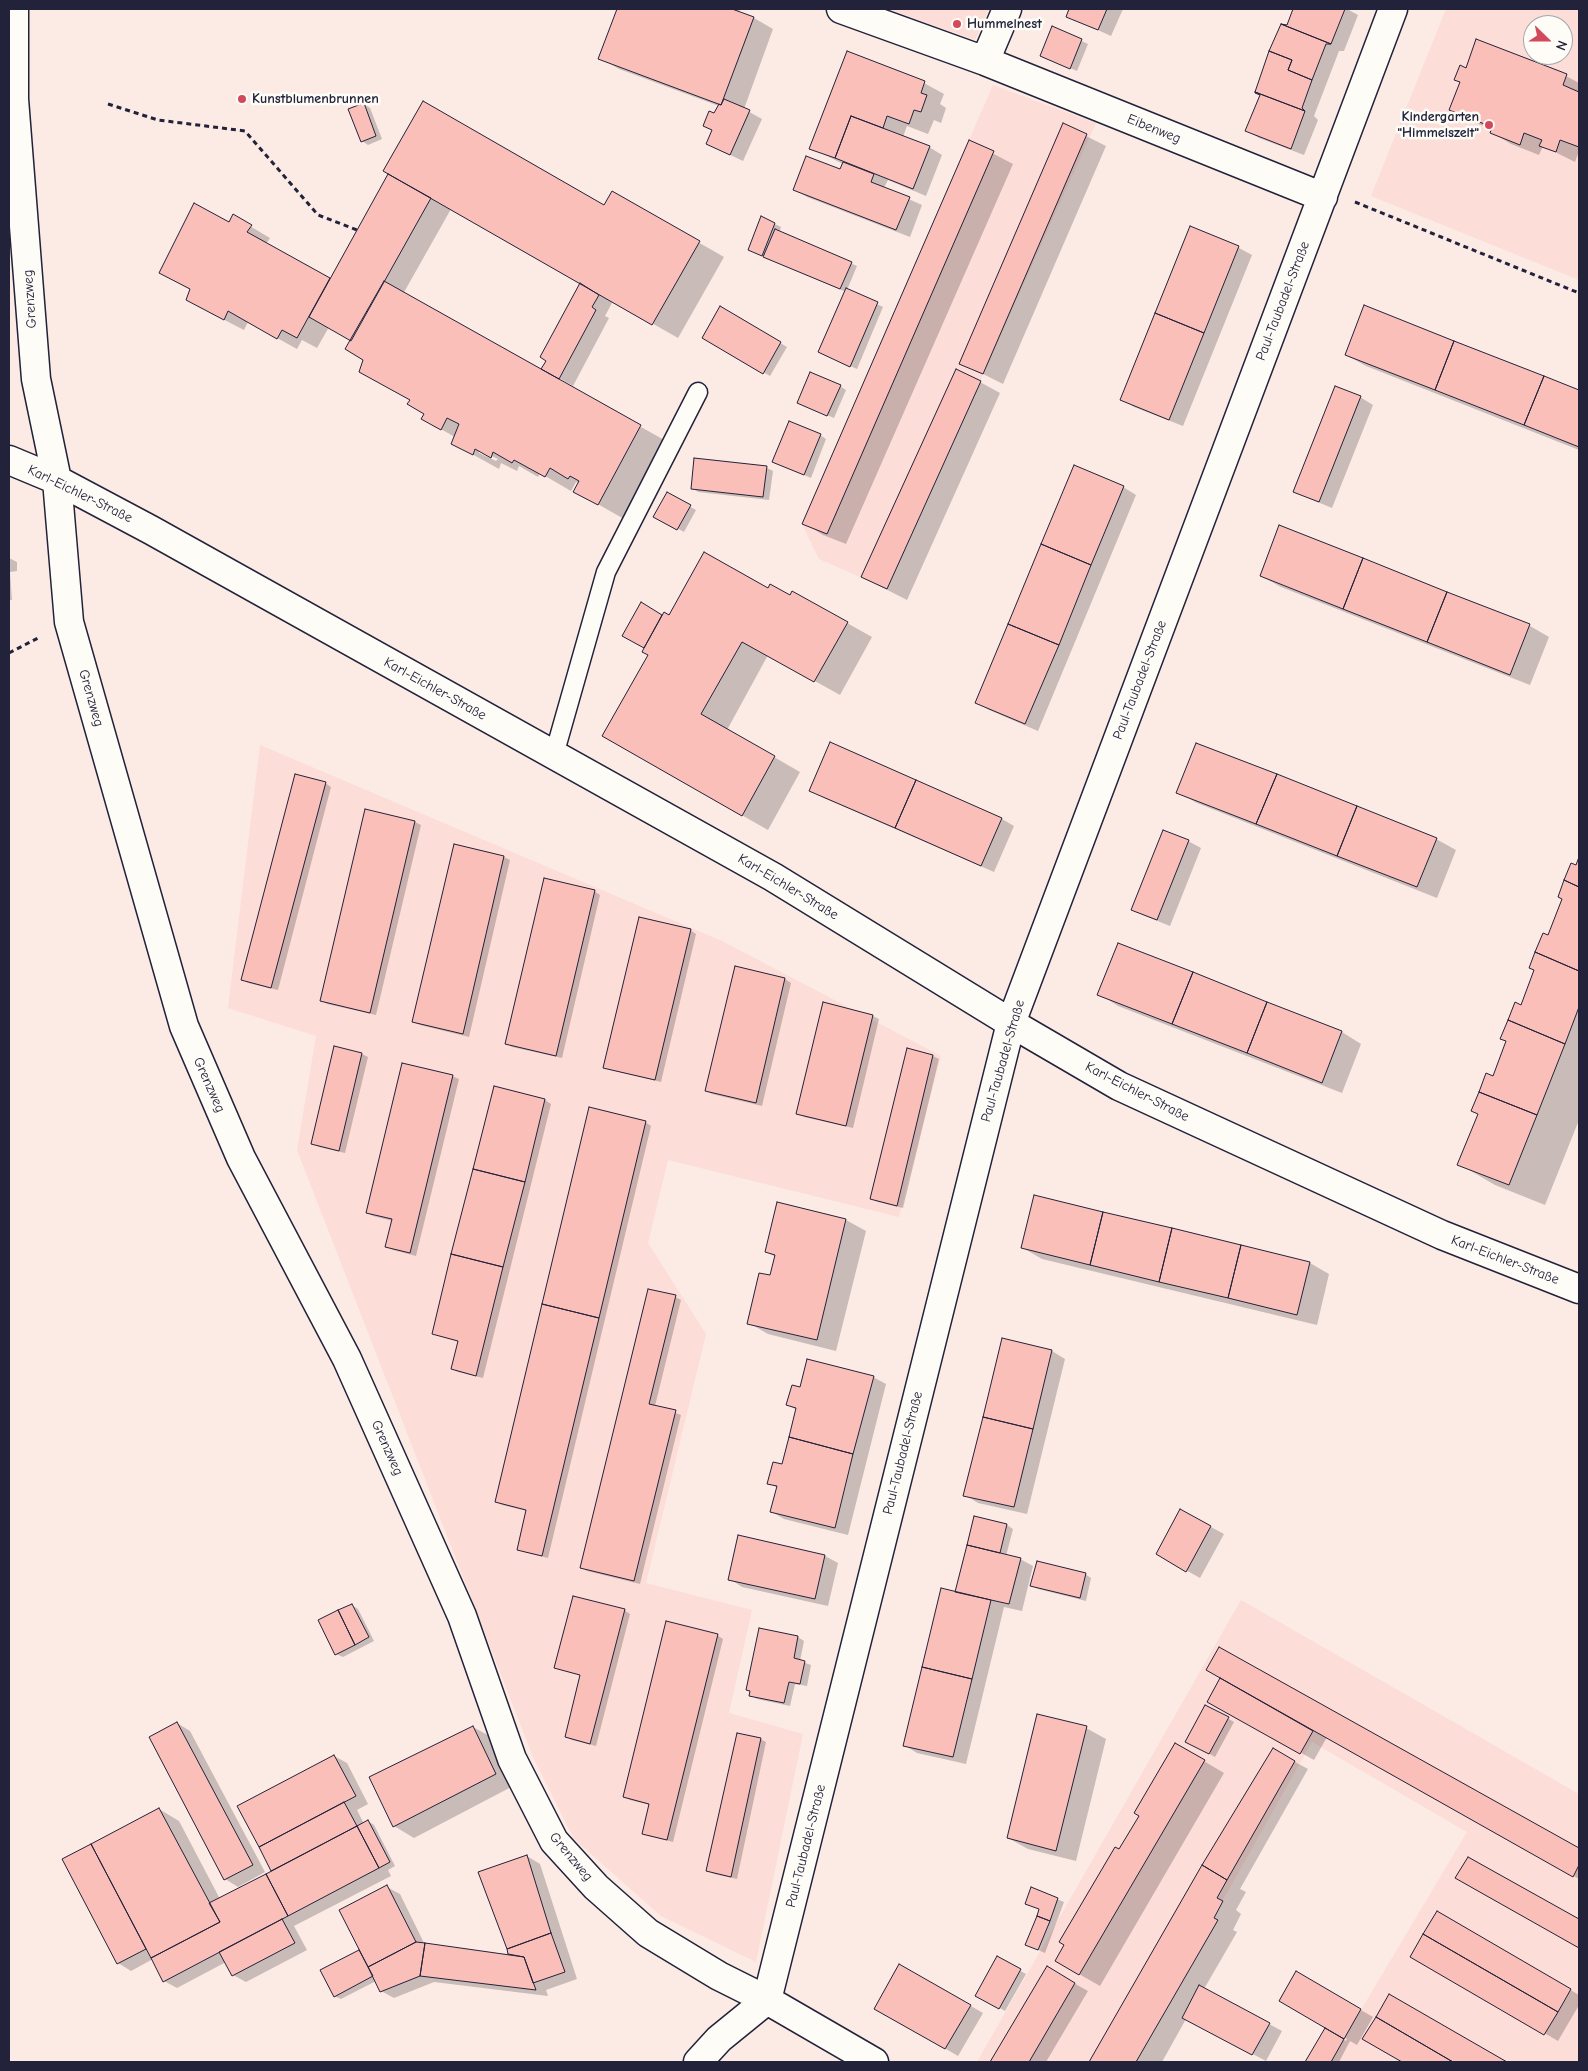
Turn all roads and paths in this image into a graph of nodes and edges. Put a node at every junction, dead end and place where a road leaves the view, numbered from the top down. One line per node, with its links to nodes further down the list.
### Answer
1 (14, 9): 12 (street, Grenzweg)
2 (841, 9): 5 (street, Eibenweg)
3 (1007, 9): 5 (street)
4 (1393, 9): 7 (street, Paul-Taubadel-Straße)
5 (984, 61): 7 (street, Eibenweg)
6 (108, 104): 8 (path)
7 (1323, 197): 9 (path); 14 (street, Paul-Taubadel-Straße)
8 (357, 230)
9 (1579, 293)
10 (698, 392): 13 (lane)
11 (9, 460): 12 (street, Karl-Eichler-Straße)
12 (58, 480): 13 (street, Karl-Eichler-Straße); 16 (street, Grenzweg)
13 (554, 755): 14 (street, Karl-Eichler-Straße)
14 (1011, 1023): 15 (street, Karl-Eichler-Straße); 16 (street, Paul-Taubadel-Straße)
15 (1576, 1280)
16 (767, 2000): 17 (street); 18 (street, Grenzweg)
17 (698, 2062)
18 (874, 2062)

